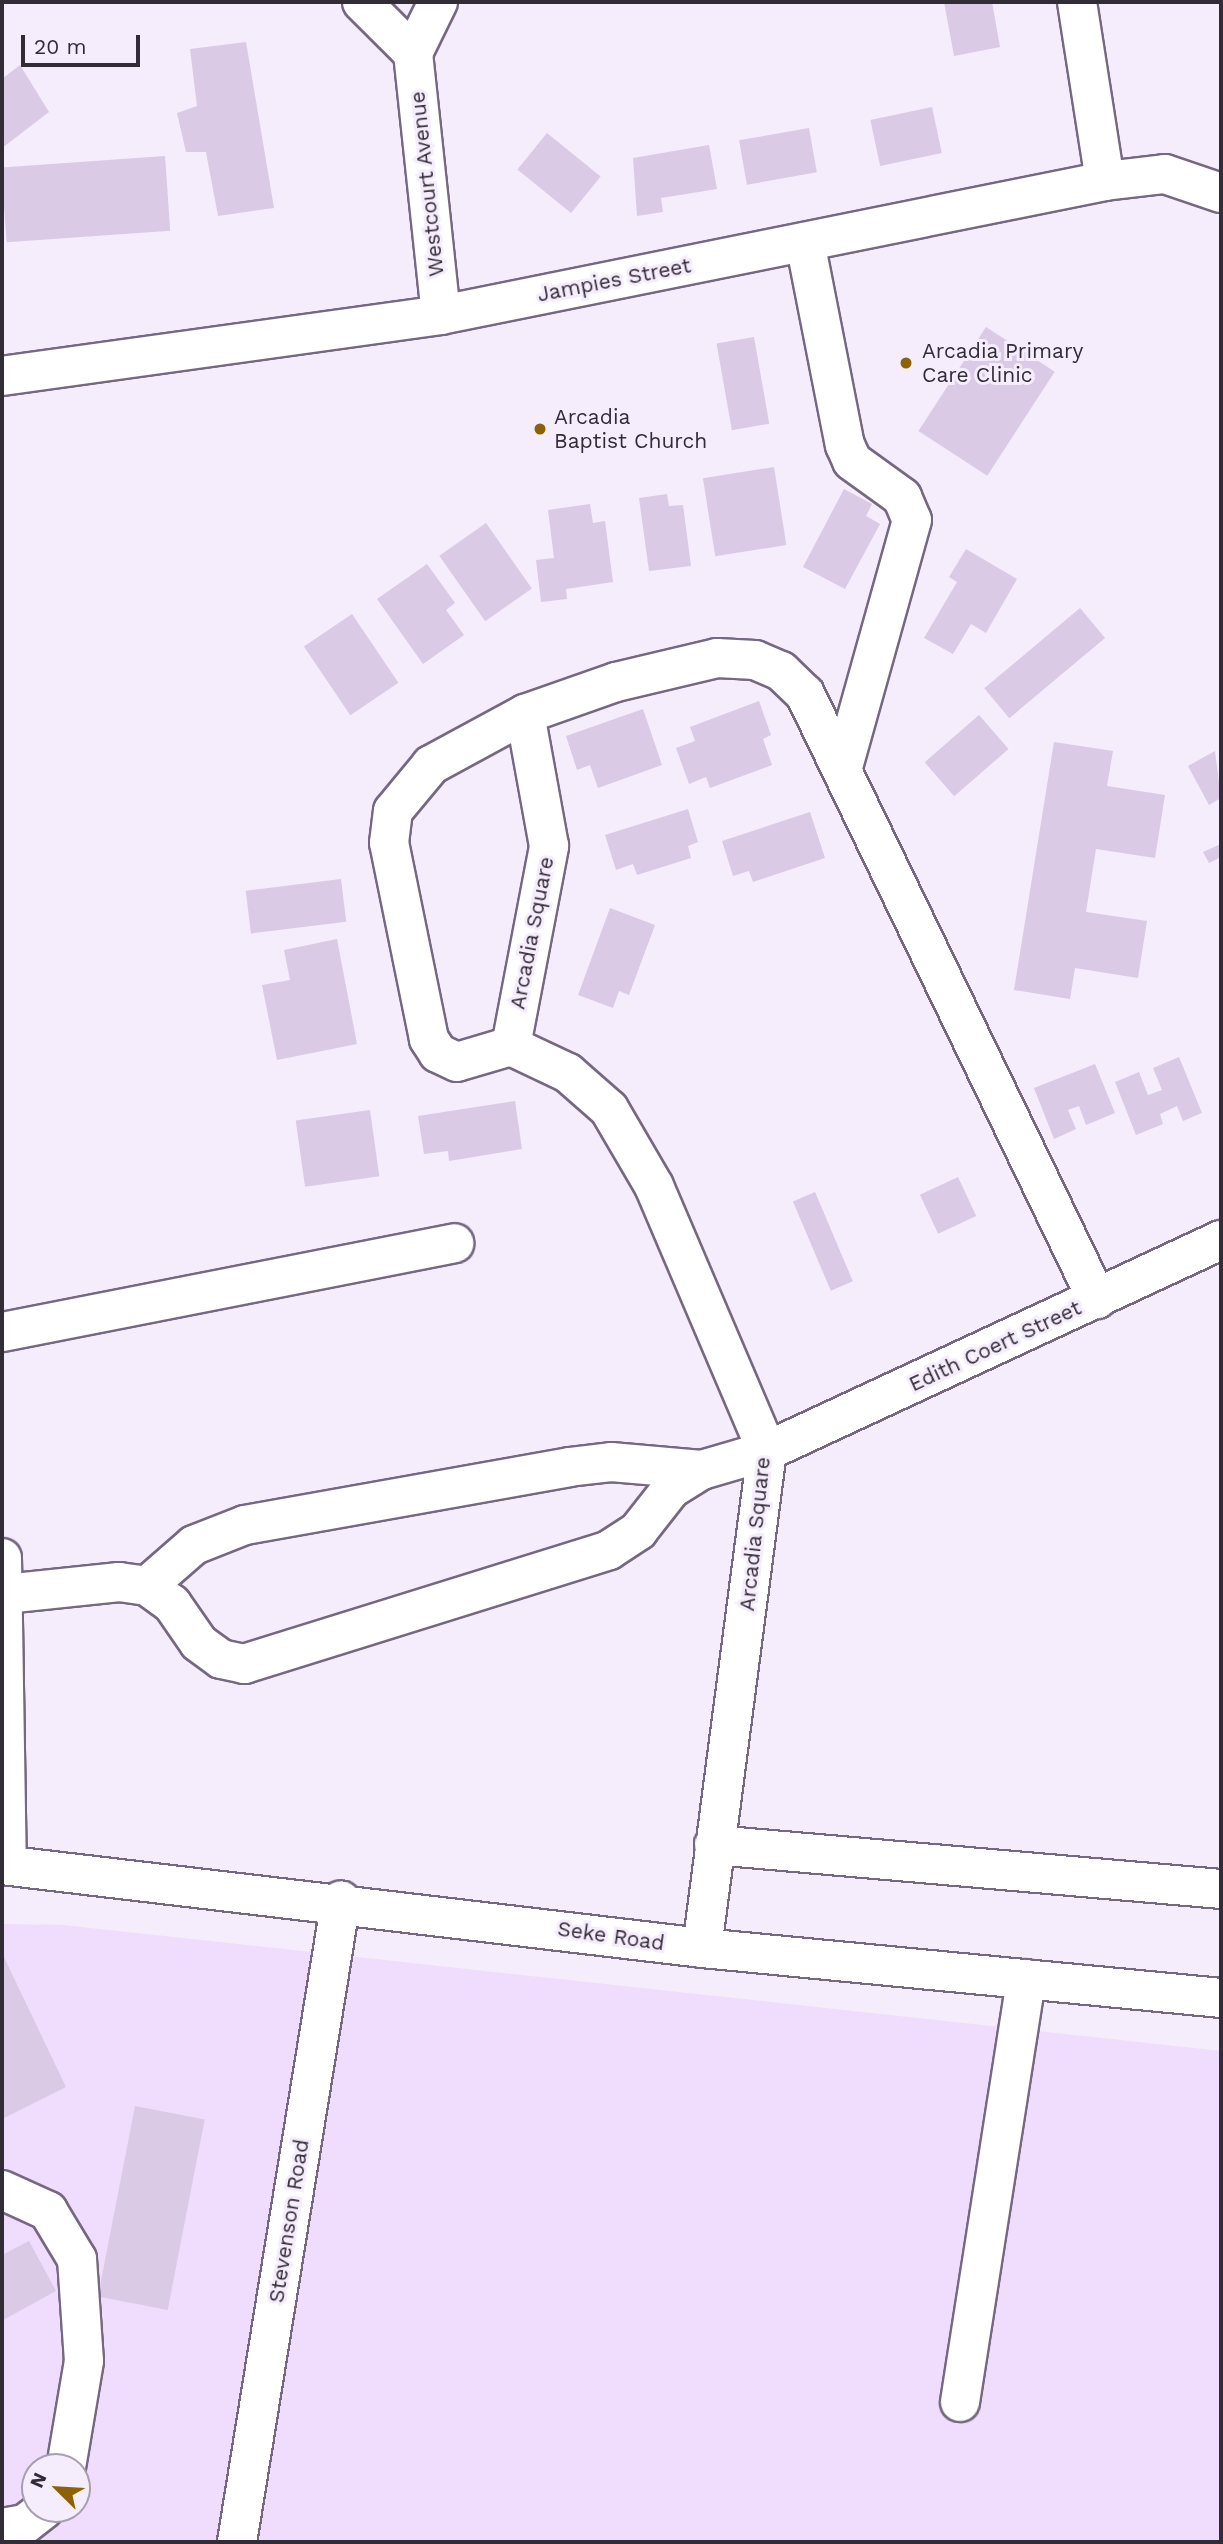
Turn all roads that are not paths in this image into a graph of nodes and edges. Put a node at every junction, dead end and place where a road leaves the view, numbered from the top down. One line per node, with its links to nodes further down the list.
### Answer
1 (362, 2): 4 (street)
2 (438, 2): 4 (street)
3 (1077, 2): 5 (street)
4 (413, 53): 8 (street, Westcourt Avenue)
5 (1105, 181): 6 (street, Jampies Street); 7 (street, Jampies Street)
6 (1221, 193)
7 (805, 242): 8 (street, Jampies Street); 11 (street)
8 (441, 315): 9 (street, Jampies Street)
9 (2, 376)
10 (525, 714): 11 (street); 12 (street, Arcadia Square); 12 (street)
11 (842, 770): 15 (street)
12 (511, 1046): 17 (street, Arcadia Square)
13 (454, 1243): 16 (street)
14 (1218, 1249): 15 (street, Edith Coert Street)
15 (1097, 1299): 17 (street, Edith Coert Street)
16 (2, 1332)
17 (767, 1451): 18 (street, Edith Coert Street); 22 (street, Arcadia Square)
18 (702, 1470): 20 (street); 20 (street)
19 (4, 1576): 20 (street); 21 (street)
20 (147, 1586)
21 (5, 1696): 23 (street)
22 (714, 1844): 24 (street); 26 (street, Arcadia Square)
23 (4, 1865): 25 (street, Seke Road)
24 (1221, 1889)
25 (341, 1900): 26 (street, Seke Road); 34 (street, Stevenson Road)
26 (702, 1948): 27 (street, Seke Road)
27 (1026, 1979): 28 (street, Seke Road); 30 (street)
28 (1221, 1998)
29 (2, 2190): 31 (street)
30 (960, 2402)
31 (68, 2453)
32 (26, 2523): 33 (street)
33 (2, 2528)
34 (237, 2542)

